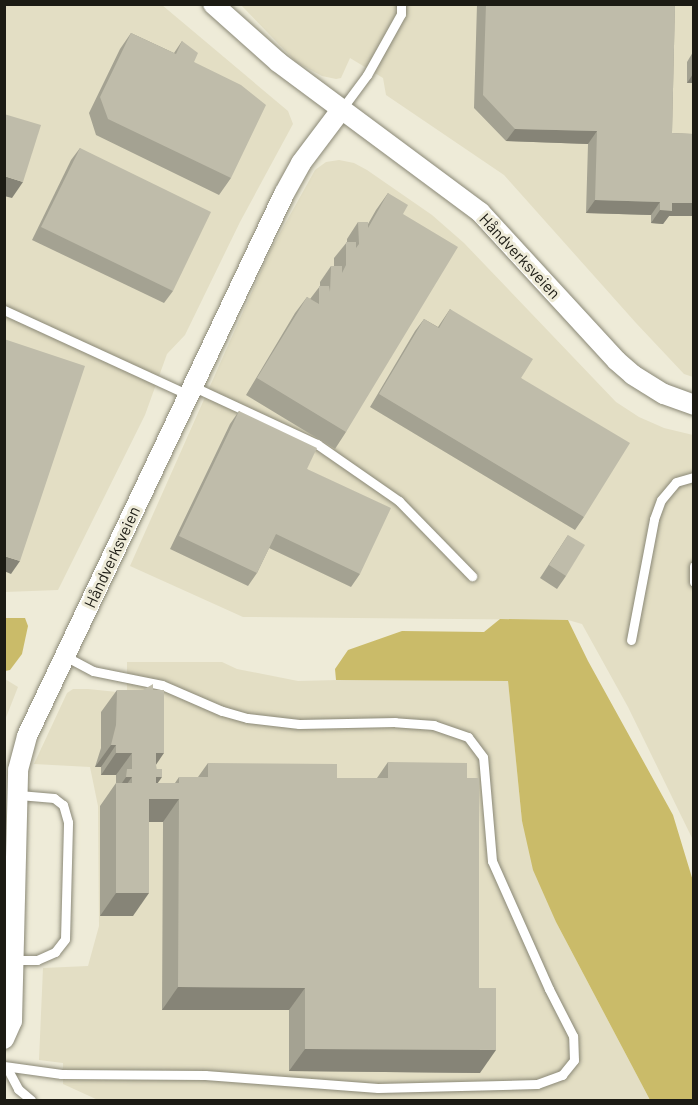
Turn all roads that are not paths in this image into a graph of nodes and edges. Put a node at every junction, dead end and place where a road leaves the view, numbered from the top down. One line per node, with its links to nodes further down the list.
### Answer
1 (213, 4): 3 (street, Håndverksveien)
2 (401, 4): 3 (lane)
3 (341, 110): 5 (street, Håndverksveien); 6 (street, Håndverksveien)
4 (4, 310): 5 (lane)
5 (189, 390): 9 (lane); 12 (street, Håndverksveien)
6 (693, 405)
7 (693, 477): 11 (lane)
8 (693, 566): 10 (lane)
9 (472, 576)
10 (693, 582)
11 (631, 640)
12 (65, 656): 13 (street, Håndverksveien); 18 (lane)
13 (16, 795): 14 (street, Håndverksveien); 15 (lane)
14 (10, 817): 15 (street, Håndverksveien)
15 (14, 960): 16 (street, Håndverksveien)
16 (8, 1020): 17 (street, Håndverksveien)
17 (4, 1039)
18 (6, 1067): 19 (lane)
19 (31, 1101)

